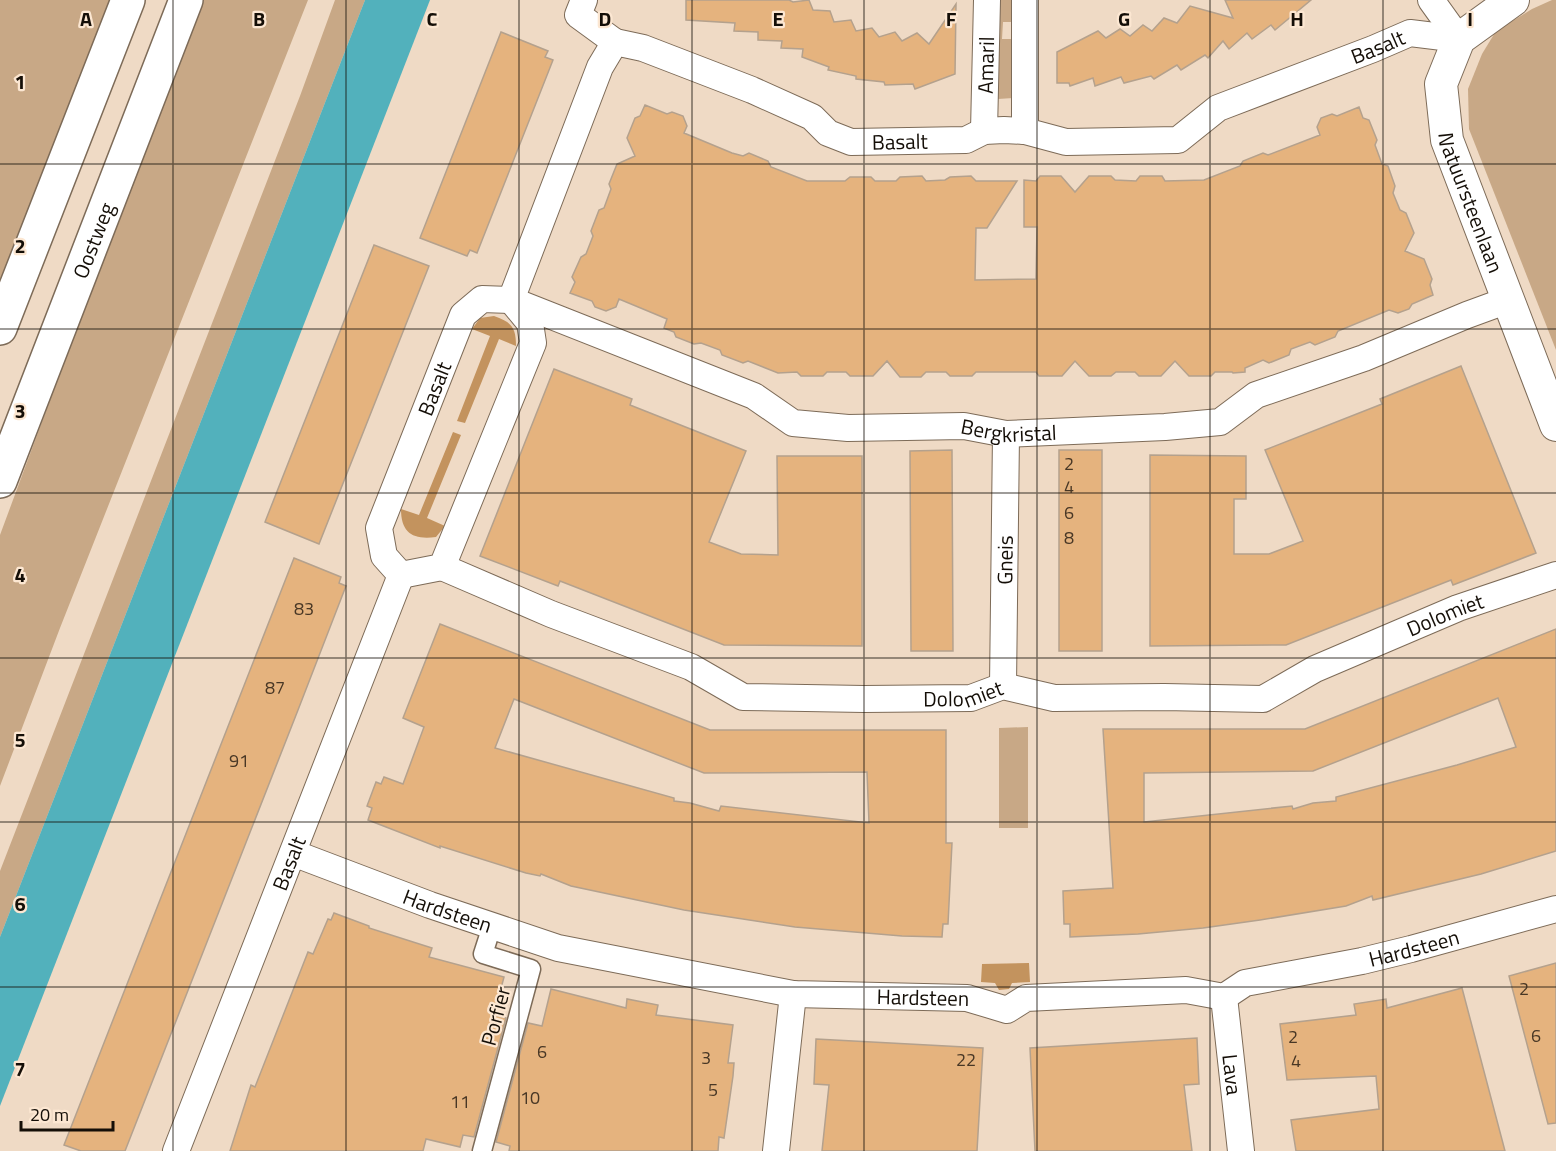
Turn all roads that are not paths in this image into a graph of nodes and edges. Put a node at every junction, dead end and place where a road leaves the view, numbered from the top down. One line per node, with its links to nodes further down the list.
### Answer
1 (128, 0): 14 (main road)
2 (186, 0): 17 (main road, Oostweg)
3 (584, 0): 9 (street)
4 (987, 0): 10 (street, Amaril)
5 (1025, 0): 11 (street, Amaril)
6 (1431, 0): 8 (street)
7 (1513, 0): 8 (street)
8 (1459, 39): 11 (street, Basalt); 13 (street, Natuursteenlaan)
9 (615, 42): 10 (street, Basalt); 12 (street)
10 (984, 131): 11 (street, Basalt)
11 (1025, 131)
12 (511, 300): 16 (street, Bergkristal); 18 (street); 19 (street, Basalt)
13 (1508, 300): 15 (street, Natuursteenlaan); 16 (street, Bergkristal)
14 (0, 328)
15 (1556, 425)
16 (1006, 434): 21 (street, Gneis)
17 (0, 481)
18 (442, 567): 19 (street); 21 (street, Dolomiet)
19 (401, 575): 22 (street, Basalt)
20 (1556, 575): 21 (street, Dolomiet)
21 (1003, 686)
22 (293, 853): 24 (street, Hardsteen); 27 (street, Basalt)
23 (1556, 909): 26 (street, Hardsteen)
24 (492, 926): 25 (street, Hardsteen); 28 (street, Porfier)
25 (793, 994): 26 (street, Hardsteen); 29 (street)
26 (1224, 997): 30 (street, Lava)
27 (176, 1151)
28 (482, 1151)
29 (776, 1151)
30 (1241, 1151)

